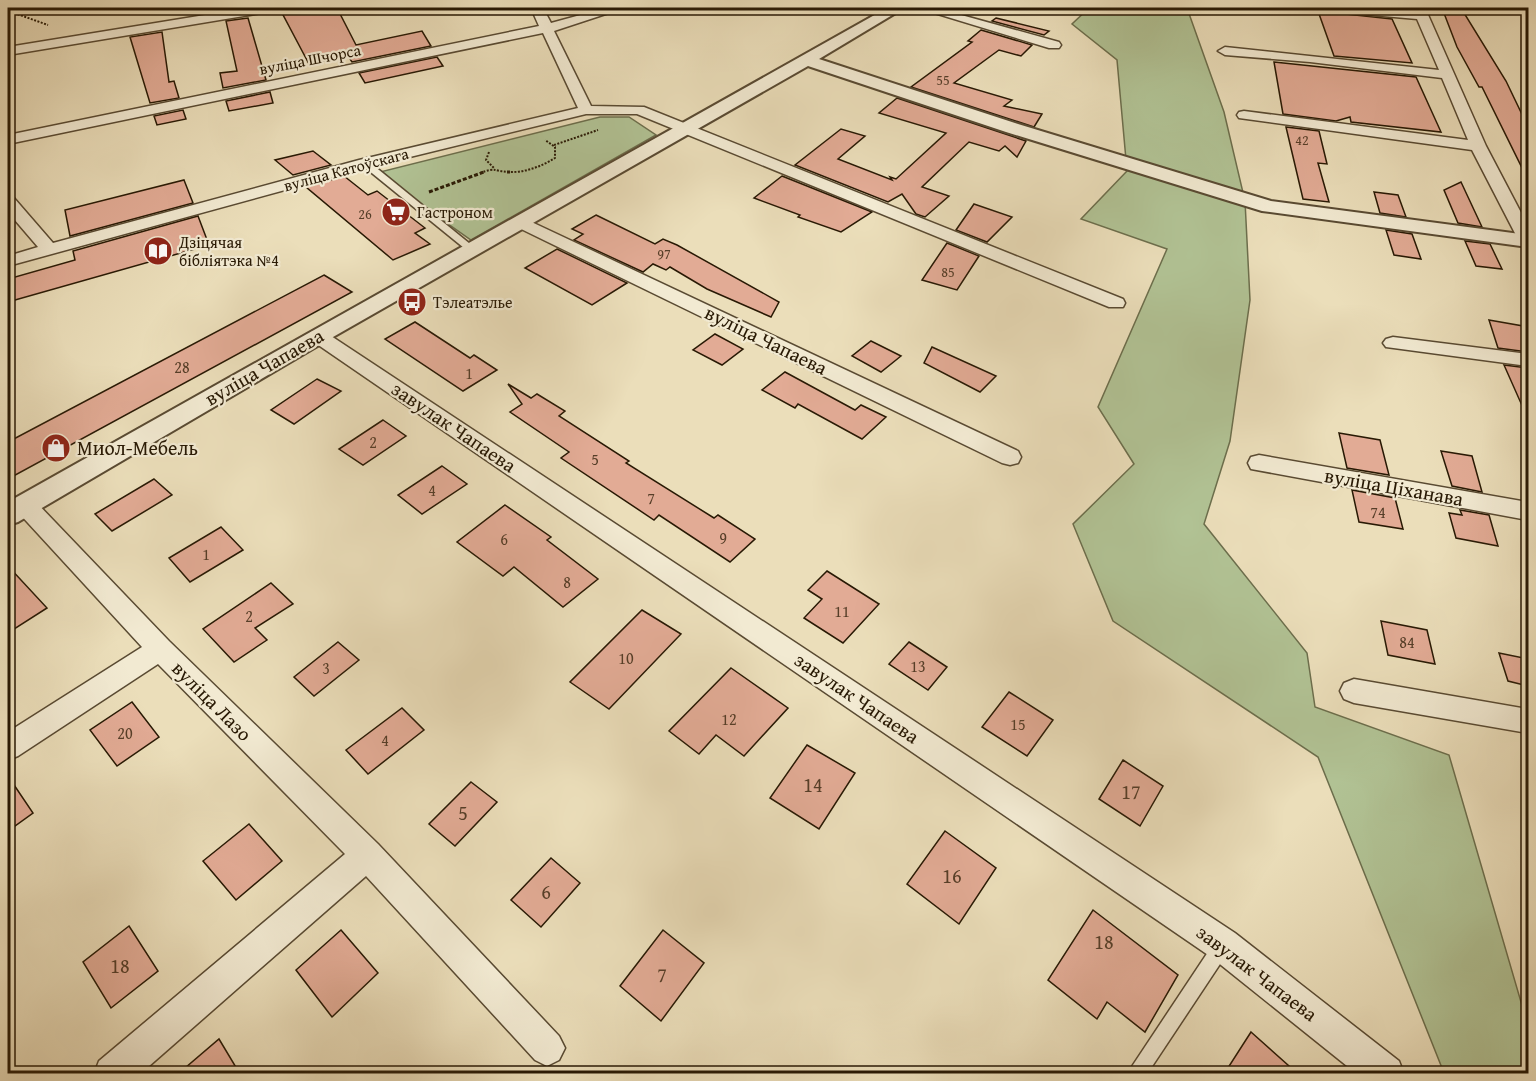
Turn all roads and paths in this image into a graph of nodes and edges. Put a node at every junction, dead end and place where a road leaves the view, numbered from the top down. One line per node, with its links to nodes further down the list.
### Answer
1 (15, 8): 9 (path)
2 (268, 8): 12 (street)
3 (537, 8): 10 (street)
4 (618, 8): 10 (street, вуліца Шчорса)
5 (897, 8): 14 (street, вуліца Чапаева)
6 (924, 8): 11 (street)
7 (1337, 8): 8 (street)
8 (1421, 12): 15 (street)
9 (17, 14)
10 (549, 28): 16 (street); 19 (street, вуліца Шчорса)
11 (1054, 45)
12 (8, 51)
13 (1226, 51): 15 (street)
14 (808, 61): 18 (street, вуліца Чапаева); 28 (street)
15 (1448, 75): 21 (street)
16 (586, 110): 18 (street, вуліца Катоўскага); 23 (street, вуліца Катоўскага)
17 (1244, 115): 21 (street)
18 (686, 130): 27 (street, вуліца Чапаева); 32 (street)
19 (8, 138)
20 (544, 139): 24 (path)
21 (1478, 146): 28 (street)
22 (490, 150): 24 (path)
23 (365, 163): 25 (lane); 29 (street, вуліца Катоўскага)
24 (494, 168): 25 (path)
25 (409, 199): 30 (lane)
26 (8, 202): 29 (street)
27 (523, 223): 30 (street, вуліца Чапаева); 36 (street, вуліца Чапаева)
28 (1528, 242)
29 (49, 249): 31 (street, вуліца Катоўскага)
30 (472, 250): 33 (street, вуліца Чапаева)
31 (8, 261)
32 (1116, 303)
33 (318, 336): 38 (street, вуліца Чапаева); 45 (street, завулак Чапаева)
34 (1393, 343): 35 (street)
35 (1528, 360)
36 (1010, 457)
37 (1259, 463): 39 (street, вуліца Ціханава)
38 (16, 510): 40 (street)
39 (1528, 511)
40 (160, 649): 43 (street, вуліца Лазо); 44 (street, вуліца Лазо)
41 (1354, 691): 42 (street)
42 (1528, 721)
43 (8, 747)
44 (367, 855): 46 (street, вуліца Лазо); 47 (street)
45 (1223, 945): 48 (lane); 49 (street, завулак Чапаева)
46 (547, 1048)
47 (112, 1074)
48 (1136, 1074)
49 (1386, 1074)

